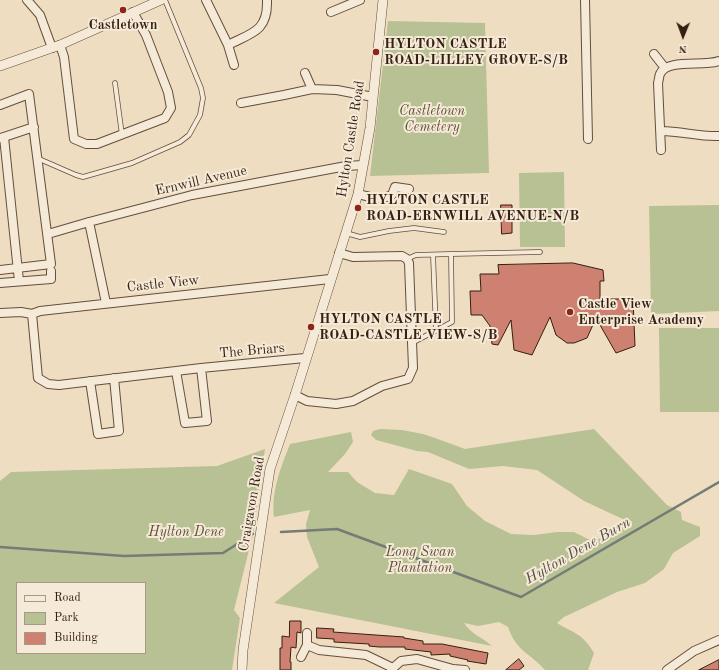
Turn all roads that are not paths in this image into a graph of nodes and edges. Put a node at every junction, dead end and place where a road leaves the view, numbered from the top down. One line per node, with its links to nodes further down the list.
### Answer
1 (27, 0): 12 (street)
2 (161, 0): 9 (street)
3 (165, 0): 31 (lane)
4 (206, 0): 11 (street)
5 (267, 0): 11 (street)
6 (360, 0): 10 (street)
7 (383, 0): 21 (street, Hylton Castle Road)
8 (585, 0): 29 (street)
9 (133, 12): 12 (street); 26 (street)
10 (331, 12)
11 (228, 45): 15 (street)
12 (56, 46): 16 (street); 26 (street)
13 (654, 54): 17 (street)
14 (719, 61): 17 (street)
15 (234, 65)
16 (0, 66)
17 (665, 68): 25 (street)
18 (305, 73): 20 (street)
19 (115, 83): 26 (lane)
20 (312, 89): 21 (street); 22 (street)
21 (373, 97): 32 (street, Hylton Castle Road)
22 (242, 103)
23 (0, 104): 24 (street)
24 (34, 127): 28 (street); 31 (street)
25 (661, 131): 27 (street); 30 (street)
26 (122, 135)
27 (719, 136)
28 (2, 138): 44 (street)
29 (588, 139)
30 (661, 150)
31 (38, 158): 38 (street)
32 (363, 165): 34 (street, Hylton Castle Road); 35 (street, Ernwill Avenue)
33 (409, 189): 34 (street)
34 (358, 194): 36 (street, Hylton Castle Road)
35 (89, 222): 38 (street, Ernwill Avenue); 50 (street)
36 (346, 232): 37 (lane); 40 (street, Hylton Castle Road)
37 (444, 232)
38 (48, 234): 44 (street)
39 (540, 252): 41 (lane)
40 (339, 253): 43 (street); 47 (street, Hylton Castle Road)
41 (451, 254): 42 (lane); 53 (lane)
42 (433, 255): 43 (lane); 53 (lane)
43 (407, 259): 54 (street)
44 (18, 268): 45 (street); 48 (street)
45 (0, 270)
46 (51, 271): 48 (street)
47 (330, 279): 50 (street, Castle View); 55 (street, Craigavon Road)
48 (19, 281): 49 (street)
49 (0, 283)
50 (106, 304): 52 (street, Castle View)
51 (0, 313): 52 (street, Castle View)
52 (32, 314): 59 (street, The Briars)
53 (436, 331): 54 (lane)
54 (412, 344): 60 (street)
55 (305, 358): 56 (street, The Briars); 60 (street, Craigavon Road)
56 (201, 368): 57 (street, The Briars); 57 (street, The Briars)
57 (176, 371): 58 (street, The Briars)
58 (114, 378): 59 (street, The Briars); 59 (street)
59 (90, 381)
60 (295, 395): 66 (street, Craigavon Road)
61 (307, 633): 63 (street)
62 (719, 640): 68 (street)
63 (308, 645): 64 (street); 65 (street)
64 (301, 657)
65 (393, 669): 67 (street)
66 (242, 670)
67 (465, 670)
68 (667, 670)

